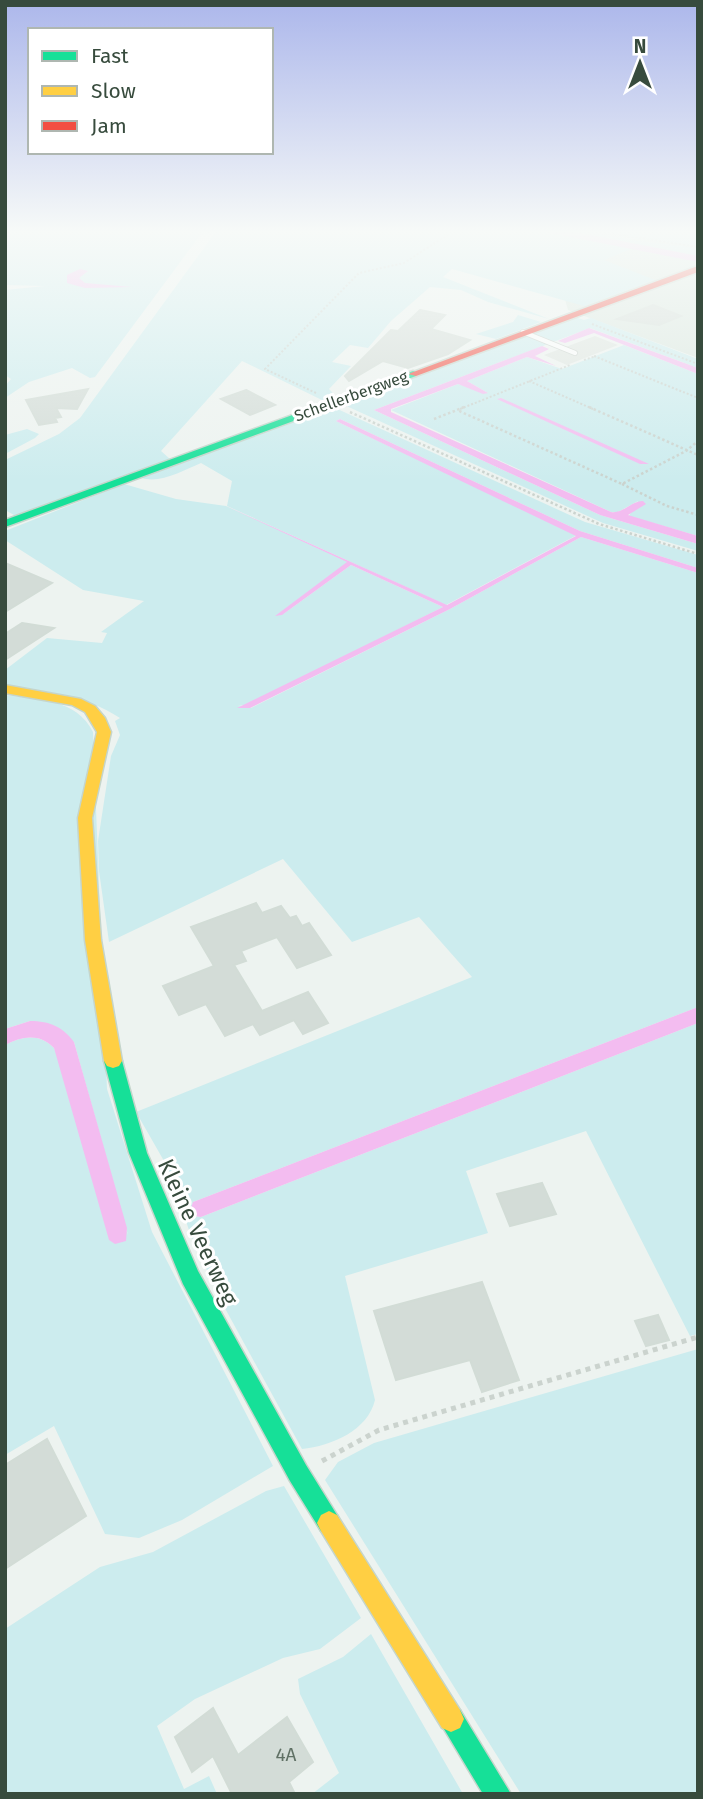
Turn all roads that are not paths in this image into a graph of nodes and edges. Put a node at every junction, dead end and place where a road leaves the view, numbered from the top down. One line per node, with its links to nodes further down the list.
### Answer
1 (573, 314): 2 (street, Schellerbergweg)
2 (523, 332): 3 (lane); 4 (street, Schellerbergweg)
3 (575, 353)
4 (5, 524)
5 (5, 690): 6 (street, Kleine Veerweg)
6 (498, 1794)

